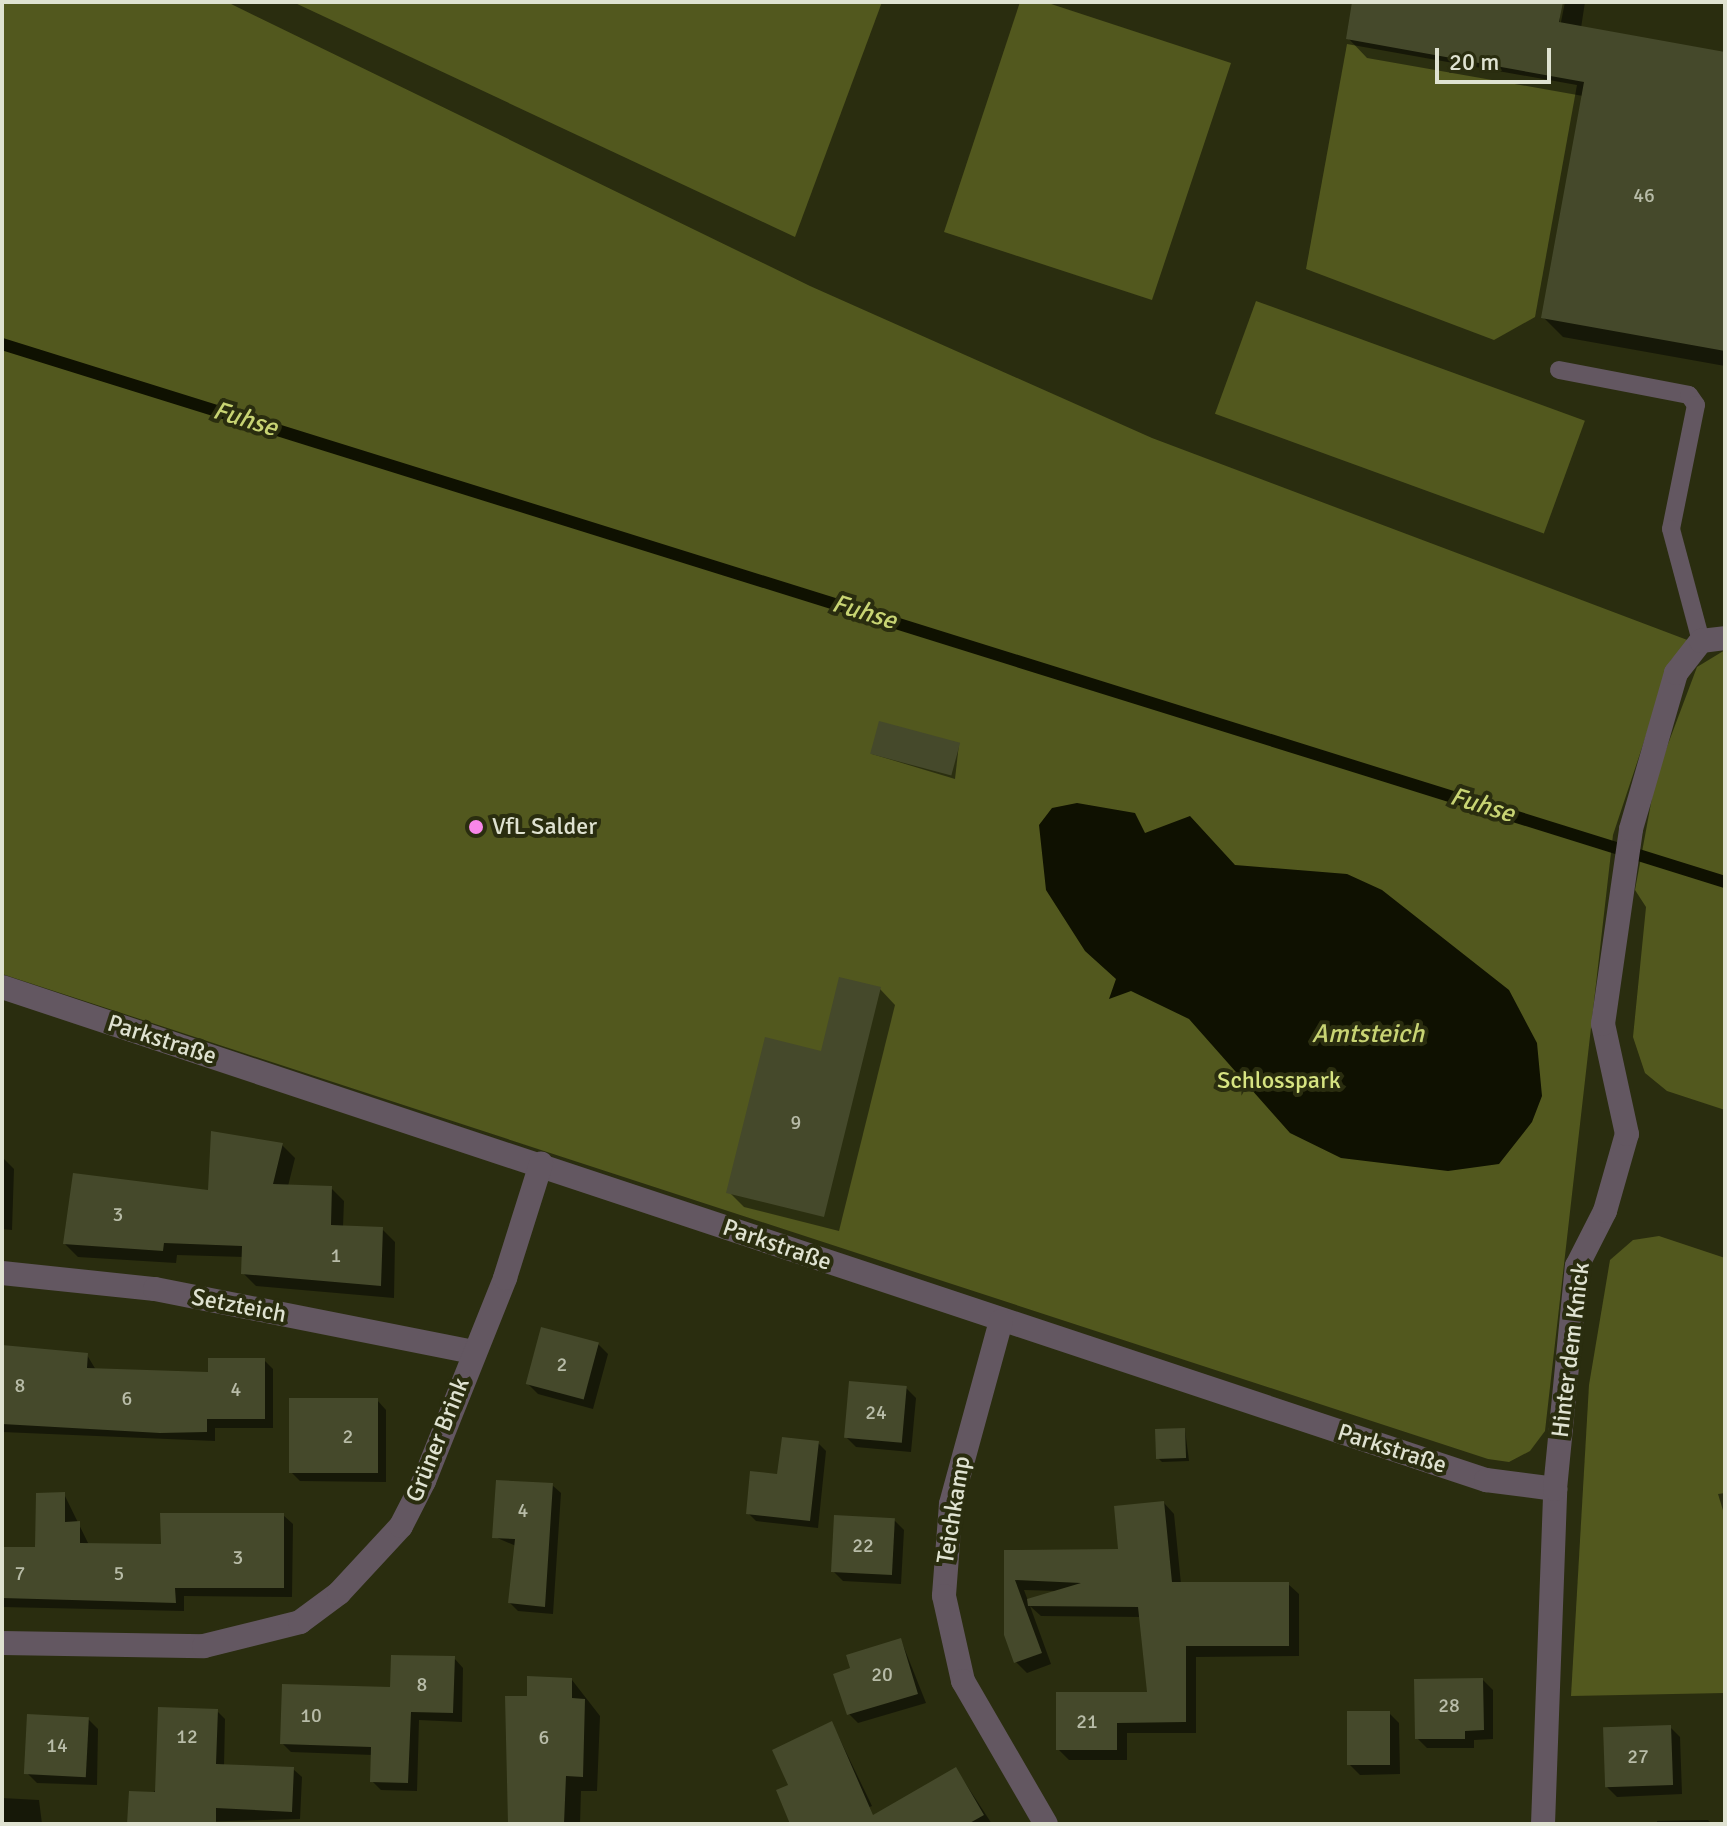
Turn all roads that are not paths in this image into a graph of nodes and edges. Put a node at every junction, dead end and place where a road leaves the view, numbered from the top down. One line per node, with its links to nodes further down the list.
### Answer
1 (1559, 370): 2 (lane)
2 (1713, 639): 8 (street, Hinter dem Knick)
3 (2, 987): 4 (street, Parkstraße)
4 (541, 1164): 6 (street, Parkstraße); 7 (street, Grüner Brink)
5 (2, 1273): 7 (street, Setzteich)
6 (1001, 1321): 8 (street, Parkstraße); 10 (street, Teichkamp)
7 (474, 1352): 9 (street, Grüner Brink)
8 (1555, 1489): 11 (street, Hinter dem Knick)
9 (2, 1643)
10 (1046, 1824)
11 (1543, 1824)

